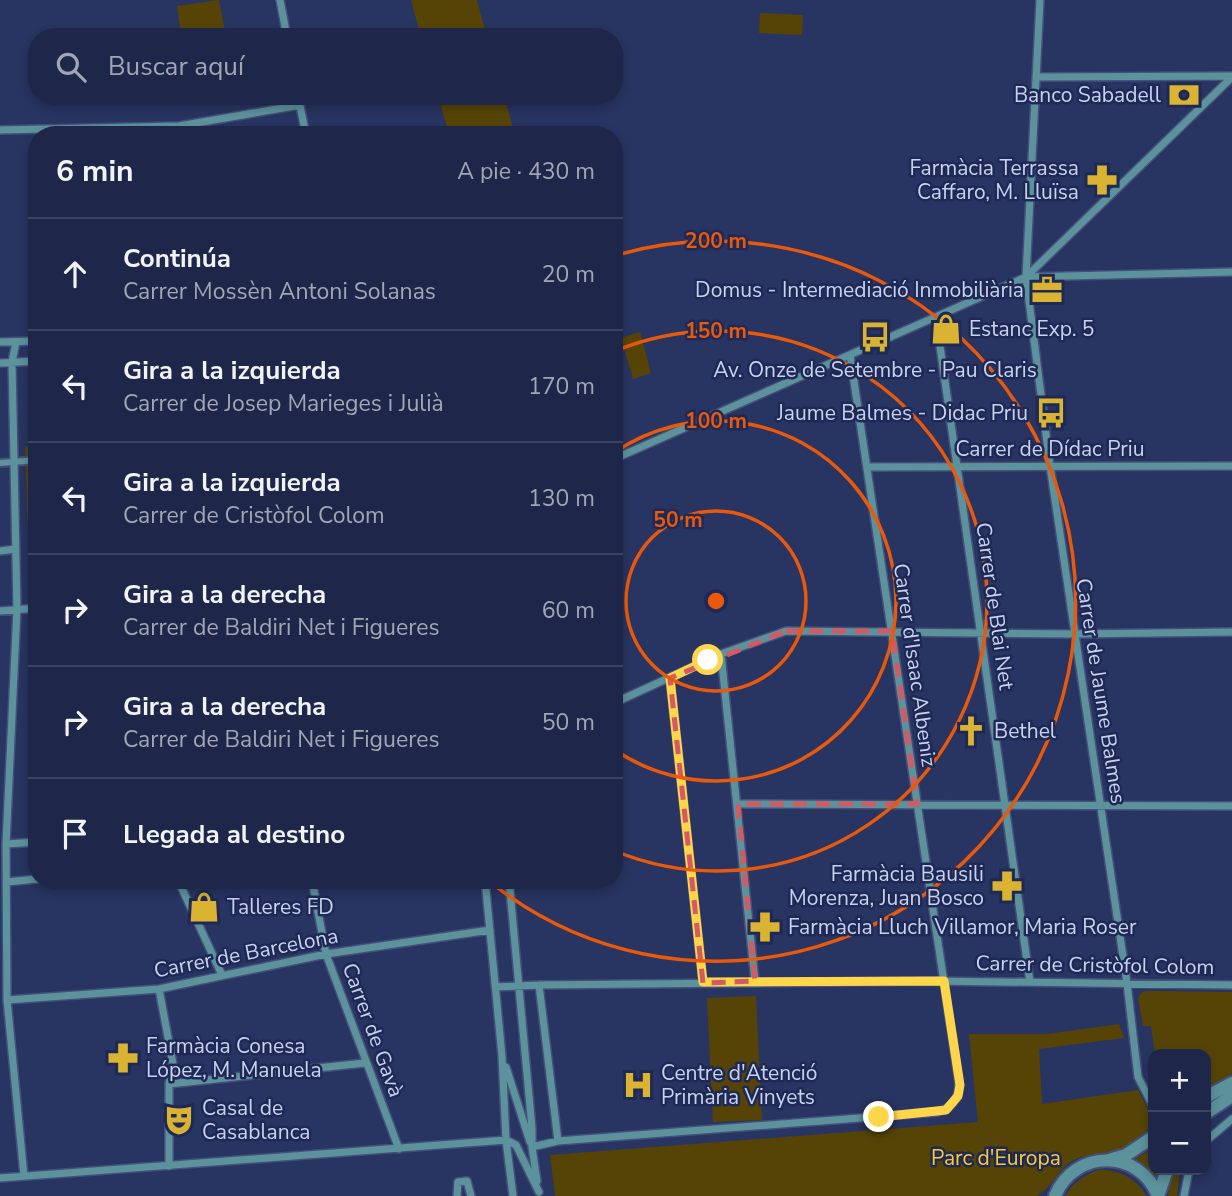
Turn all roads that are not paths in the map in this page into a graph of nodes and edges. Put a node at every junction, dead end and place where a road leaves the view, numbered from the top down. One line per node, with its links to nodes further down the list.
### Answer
1 (280, 0): 3 (street)
2 (1040, 0): 5 (street, Carrer de Jaume Balmes)
3 (285, 28)
4 (1232, 76): 5 (street); 13 (street)
5 (1037, 78): 13 (street, Carrer de Jaume Balmes)
6 (280, 105): 8 (street)
7 (300, 105): 9 (street)
8 (179, 126)
9 (304, 126)
10 (28, 129): 11 (street)
11 (0, 130)
12 (1232, 272): 13 (street)
13 (1026, 277): 14 (street); 26 (street, Carrer de Jaume Balmes)
14 (936, 318): 18 (street); 29 (street, Carrer de Blai Net)
15 (28, 341): 17 (street)
16 (0, 342): 17 (street)
17 (16, 342): 20 (street)
18 (850, 355): 22 (street); 28 (street, Carrer d'Isaac Albeniz)
19 (28, 361): 20 (street)
20 (12, 362): 21 (street); 24 (street)
21 (0, 363)
22 (623, 455)
23 (28, 461): 24 (street)
24 (14, 462): 25 (street); 30 (street)
25 (0, 463)
26 (1050, 466): 27 (street, Carrer de Dídac Priu); 29 (street, Carrer de Dídac Priu); 38 (street, Carrer de Jaume Balmes)
27 (1232, 466)
28 (869, 467): 29 (street, Carrer de Dídac Priu); 35 (street, Carrer d'Isaac Albeniz)
29 (957, 467): 36 (street, Carrer de Blai Net)
30 (15, 549): 31 (street); 33 (street)
31 (0, 551)
32 (28, 608): 33 (street)
33 (17, 609): 34 (street); 48 (street)
34 (0, 611)
35 (892, 631): 36 (street); 39 (street); 43 (street, Carrer d'Isaac Albeniz)
36 (981, 632): 38 (street); 44 (street, Carrer de Blai Net)
37 (1232, 632): 38 (street)
38 (1074, 634): 45 (street, Carrer de Jaume Balmes)
39 (721, 654): 40 (street); 42 (street)
40 (670, 678): 41 (street); 62 (street)
41 (623, 699)
42 (738, 804): 43 (street); 60 (street)
43 (917, 804): 44 (street); 61 (street, Carrer d'Isaac Albeniz)
44 (1006, 806): 45 (street); 63 (street, Carrer de Blai Net)
45 (1101, 806): 46 (street); 64 (street, Carrer de Jaume Balmes)
46 (1232, 806)
47 (28, 843): 48 (street)
48 (6, 844): 50 (street)
49 (28, 880): 50 (street)
50 (7, 882): 57 (street)
51 (182, 889): 59 (street)
52 (314, 889): 58 (street, Carrer de Gavà)
53 (486, 889): 55 (street)
54 (510, 889): 67 (street)
55 (490, 930): 58 (street, Carrer de Barcelona); 68 (street)
56 (19, 942): 57 (street)
57 (7, 943): 70 (street)
58 (326, 954): 59 (street, Carrer de Barcelona); 72 (street, Carrer de Gavà)
59 (222, 975): 69 (street, Carrer de Barcelona)
60 (755, 981): 61 (street, Carrer de Cristòfol Colom); 62 (street, Carrer de Cristòfol Colom)
61 (944, 981): 63 (street, Carrer de Cristòfol Colom); 83 (street, Carrer d'Isaac Albeniz)
62 (703, 982): 65 (street, Carrer de Cristòfol Colom)
63 (1030, 982): 64 (street, Carrer de Cristòfol Colom)
64 (1127, 983): 66 (street, Carrer de Cristòfol Colom); 76 (street, Carrer de Jaume Balmes)
65 (539, 985): 67 (street, Carrer de Cristòfol Colom); 83 (street)
66 (1232, 985)
67 (518, 986): 68 (street, Carrer de Cristòfol Colom); 84 (street)
68 (496, 987): 71 (street)
69 (159, 989): 70 (street, Carrer de Barcelona); 74 (street)
70 (7, 1000): 90 (street)
71 (502, 1056): 81 (street); 84 (street)
72 (365, 1063): 74 (street); 85 (street, Carrer de Gavà)
73 (1232, 1083): 75 (street)
74 (169, 1084): 87 (street)
75 (1211, 1094)
76 (1148, 1096)
77 (1232, 1096): 78 (street)
78 (1208, 1112)
79 (1232, 1118): 80 (street)
80 (1211, 1137)
81 (506, 1140): 85 (street); 92 (street); 96 (street)
82 (1148, 1140): 86 (street)
83 (558, 1141): 84 (street)
84 (532, 1147): 92 (street)
85 (399, 1149): 87 (street)
86 (1111, 1160): 93 (street); 97 (street)
87 (169, 1166): 90 (street)
88 (1165, 1175): 97 (street)
89 (1188, 1175): 98 (street)
90 (24, 1176): 91 (street)
91 (0, 1178)
92 (539, 1194)
93 (1054, 1194)
94 (457, 1196): 95 (street)
95 (471, 1196)
96 (513, 1196)
97 (1158, 1196)
98 (1184, 1196)

